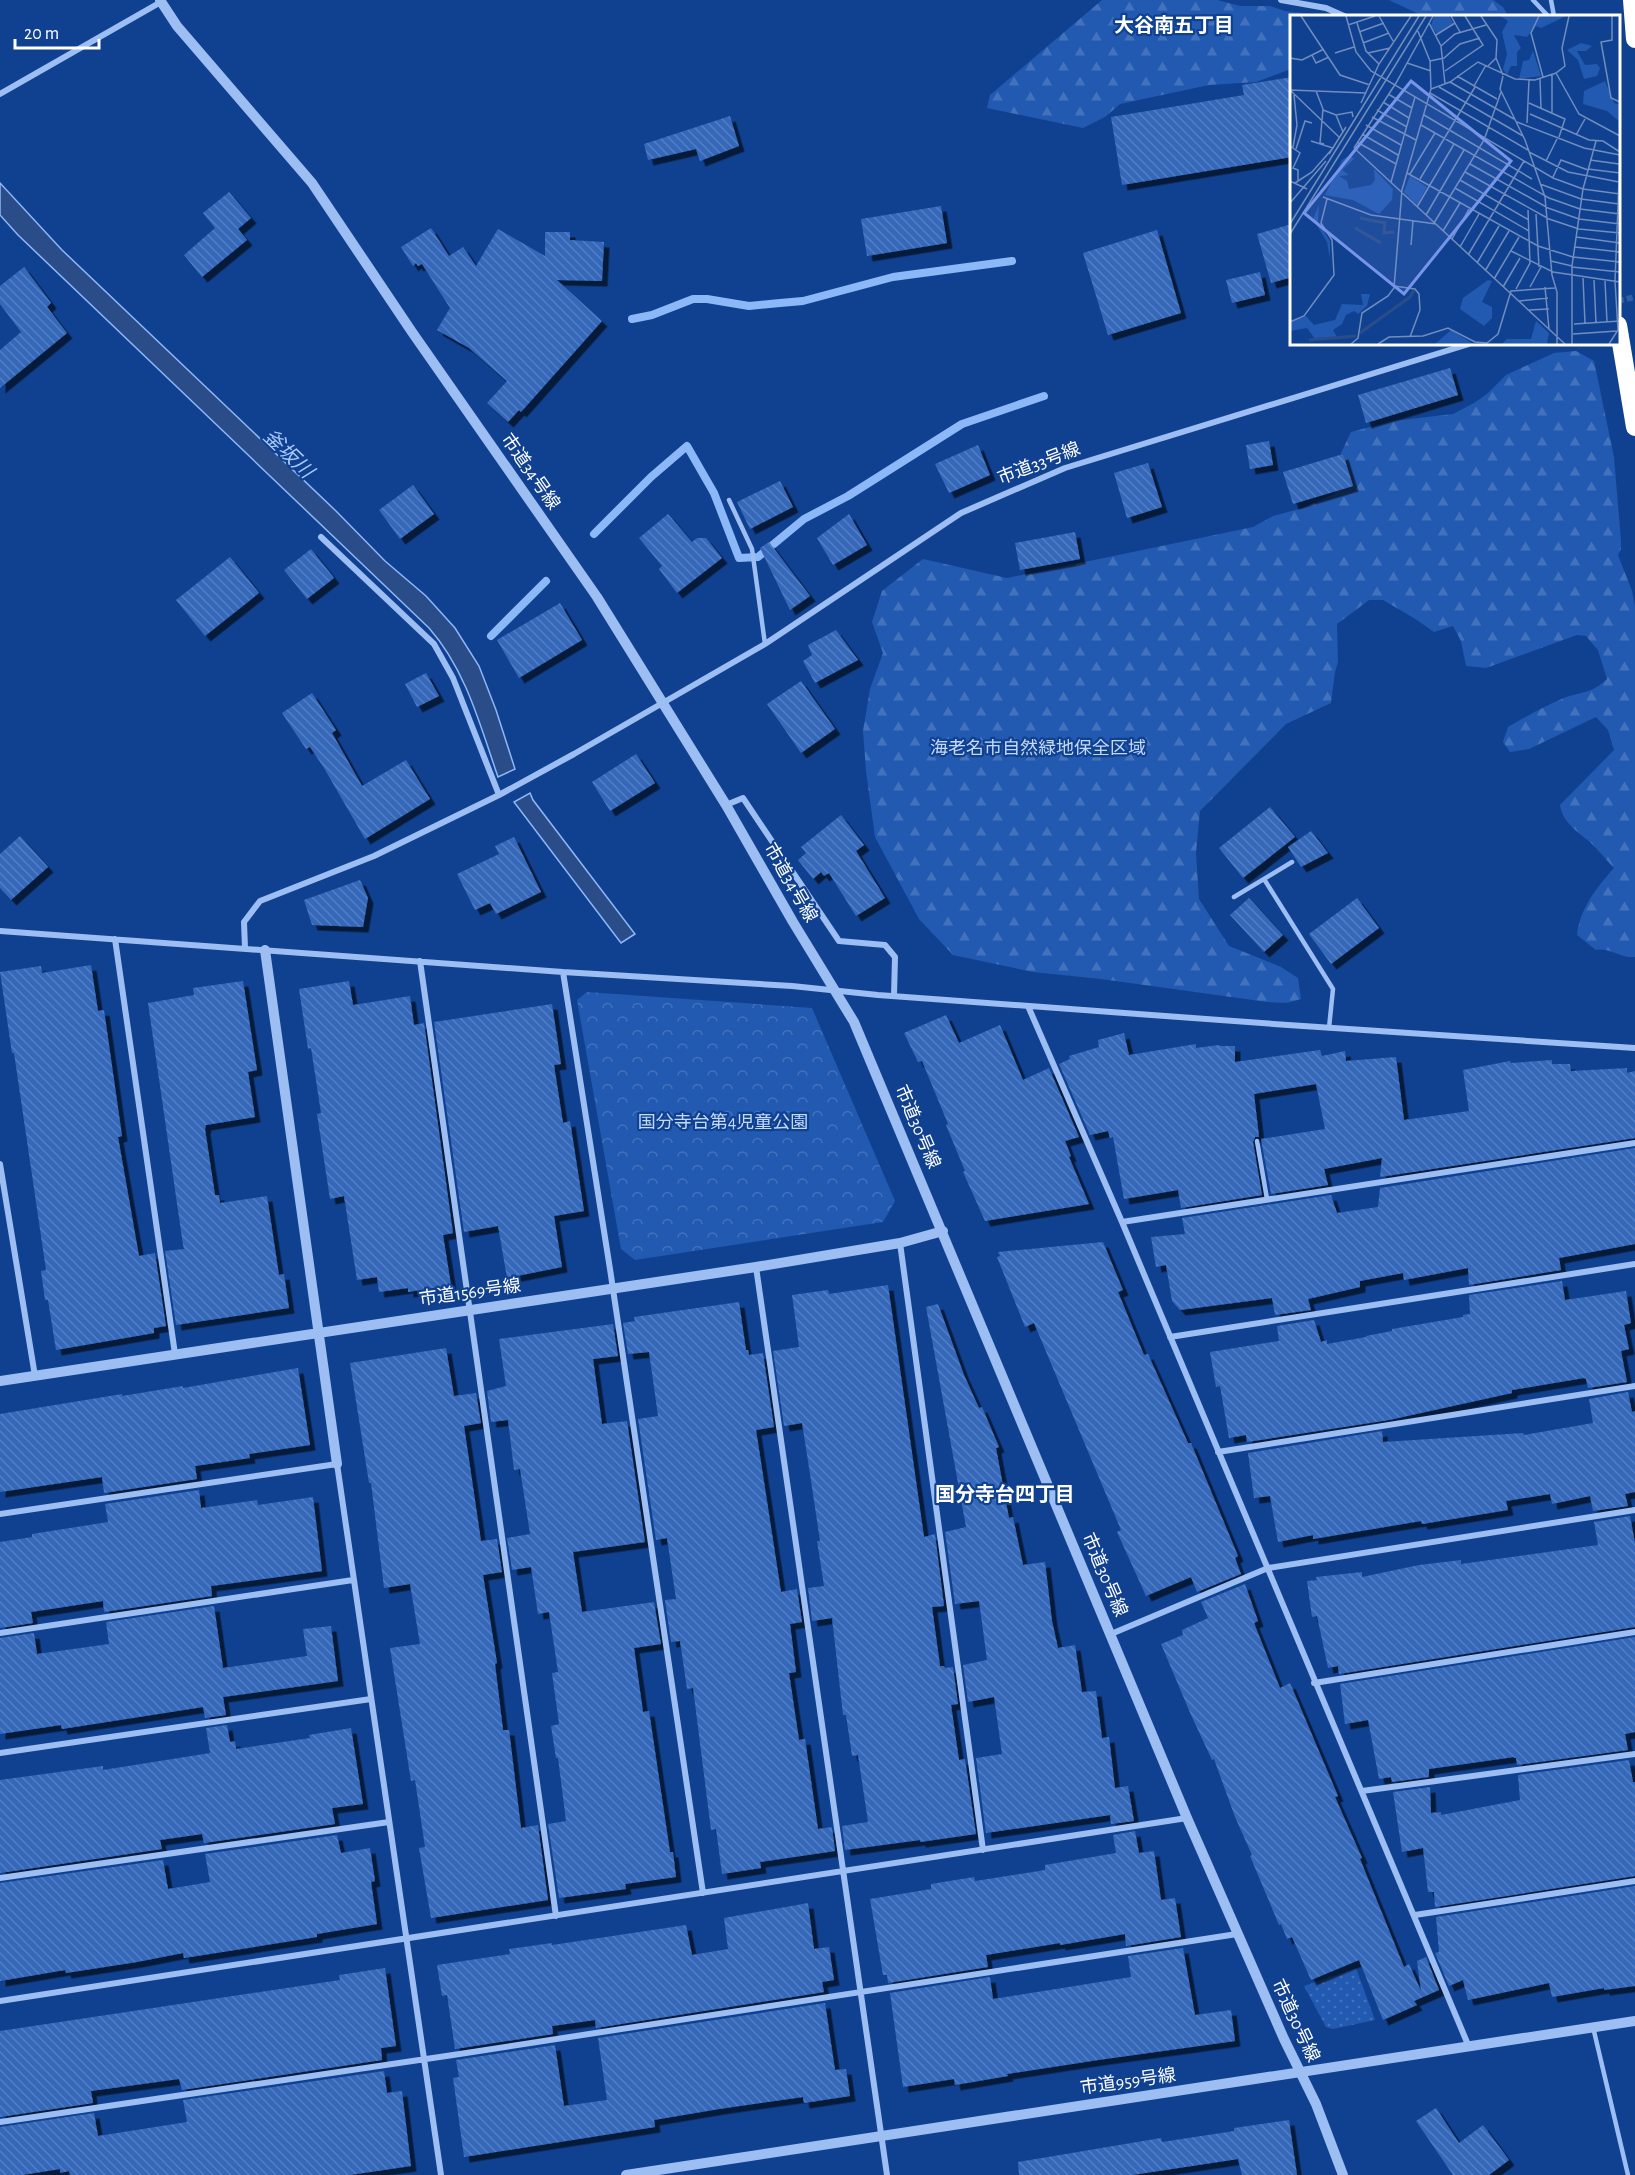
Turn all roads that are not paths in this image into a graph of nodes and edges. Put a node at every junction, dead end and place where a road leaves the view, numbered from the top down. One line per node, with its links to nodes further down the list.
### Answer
1 (1281, 0): 6 (street)
2 (1533, 0): 7 (lane)
3 (1551, 0): 8 (lane)
4 (1632, 0): 9 (highway)
5 (160, 1): 10 (street); 17 (street, 市道34号線)
6 (1342, 15)
7 (1547, 15)
8 (1554, 15)
9 (1635, 39)
10 (0, 94)
11 (1620, 337): 13 (highway)
12 (1466, 345): 16 (street, 市道33号線)
13 (1635, 427)
14 (729, 500): 16 (lane)
15 (321, 537): 18 (street)
16 (765, 644): 17 (street, 市道33号線)
17 (662, 704): 18 (street, 市道33号線); 19 (street, 市道34号線)
18 (499, 795): 25 (street, 市道33号線)
19 (726, 805): 29 (street, 市道34号線); 30 (street)
20 (1292, 862): 21 (lane)
21 (1264, 879): 22 (lane); 32 (lane)
22 (1234, 897)
23 (0, 931): 24 (street)
24 (115, 939): 25 (street); 47 (street)
25 (245, 948): 26 (street)
26 (265, 950): 27 (street); 45 (street)
27 (420, 961): 28 (street); 44 (street)
28 (563, 972): 29 (street); 43 (street)
29 (834, 989): 30 (street); 39 (street, 市道30号線)
30 (894, 996): 31 (street)
31 (1028, 1006): 32 (street); 38 (street)
32 (1329, 1028): 33 (street)
33 (1635, 1048)
34 (1257, 1141): 37 (lane)
35 (1635, 1143): 37 (street)
36 (0, 1164): 48 (street)
37 (1267, 1200): 38 (street)
38 (1122, 1222): 46 (street)
39 (943, 1231): 40 (street, 市道1569号線); 59 (street, 市道30号線)
40 (900, 1243): 42 (street, 市道1569号線); 67 (street)
41 (1635, 1264): 46 (street)
42 (756, 1267): 43 (street, 市道1569号線); 68 (street)
43 (613, 1289): 44 (street, 市道1569号線); 71 (street)
44 (470, 1309): 45 (street, 市道1569号線); 73 (street)
45 (317, 1332): 47 (street, 市道1569号線); 52 (street)
46 (1170, 1337): 51 (street)
47 (175, 1354): 48 (street, 市道1569号線)
48 (35, 1376): 49 (street, 市道1569号線)
49 (0, 1381)
50 (1635, 1386): 51 (street)
51 (1218, 1452): 55 (street)
52 (337, 1464): 54 (street); 56 (street)
53 (1635, 1510): 55 (street)
54 (0, 1514)
55 (1268, 1568): 59 (street); 60 (street)
56 (353, 1580): 58 (street); 61 (street)
57 (1635, 1632): 60 (street)
58 (0, 1633)
59 (1111, 1634): 65 (street, 市道30号線)
60 (1314, 1683): 64 (street)
61 (371, 1699): 62 (street); 66 (street)
62 (0, 1754)
63 (1635, 1754): 64 (street)
64 (1362, 1791): 72 (street)
65 (1187, 1818): 67 (street); 74 (street, 市道30号線)
66 (389, 1822): 69 (street); 75 (street)
67 (983, 1850): 68 (street)
68 (843, 1872): 71 (street); 76 (street)
69 (0, 1878)
70 (1635, 1881): 72 (street)
71 (703, 1893): 73 (street)
72 (1414, 1915): 80 (street)
73 (556, 1916): 75 (street)
74 (1237, 1934): 76 (street); 82 (street, 市道30号線)
75 (406, 1939): 77 (street); 81 (street)
76 (861, 1992): 81 (street); 84 (street)
77 (0, 2001)
78 (1635, 2021): 79 (street, 市道959号線)
79 (1593, 2027): 80 (street, 市道959号線); 89 (lane)
80 (1469, 2047): 82 (street, 市道959号線)
81 (423, 2060): 83 (street); 85 (street)
82 (1301, 2073): 84 (street, 市道959号線); 88 (street, 市道30号線)
83 (0, 2122)
84 (881, 2135): 86 (street, 市道959号線); 87 (street)
85 (441, 2175)
86 (626, 2175)
87 (887, 2175)
88 (1343, 2175)
89 (1628, 2175)

